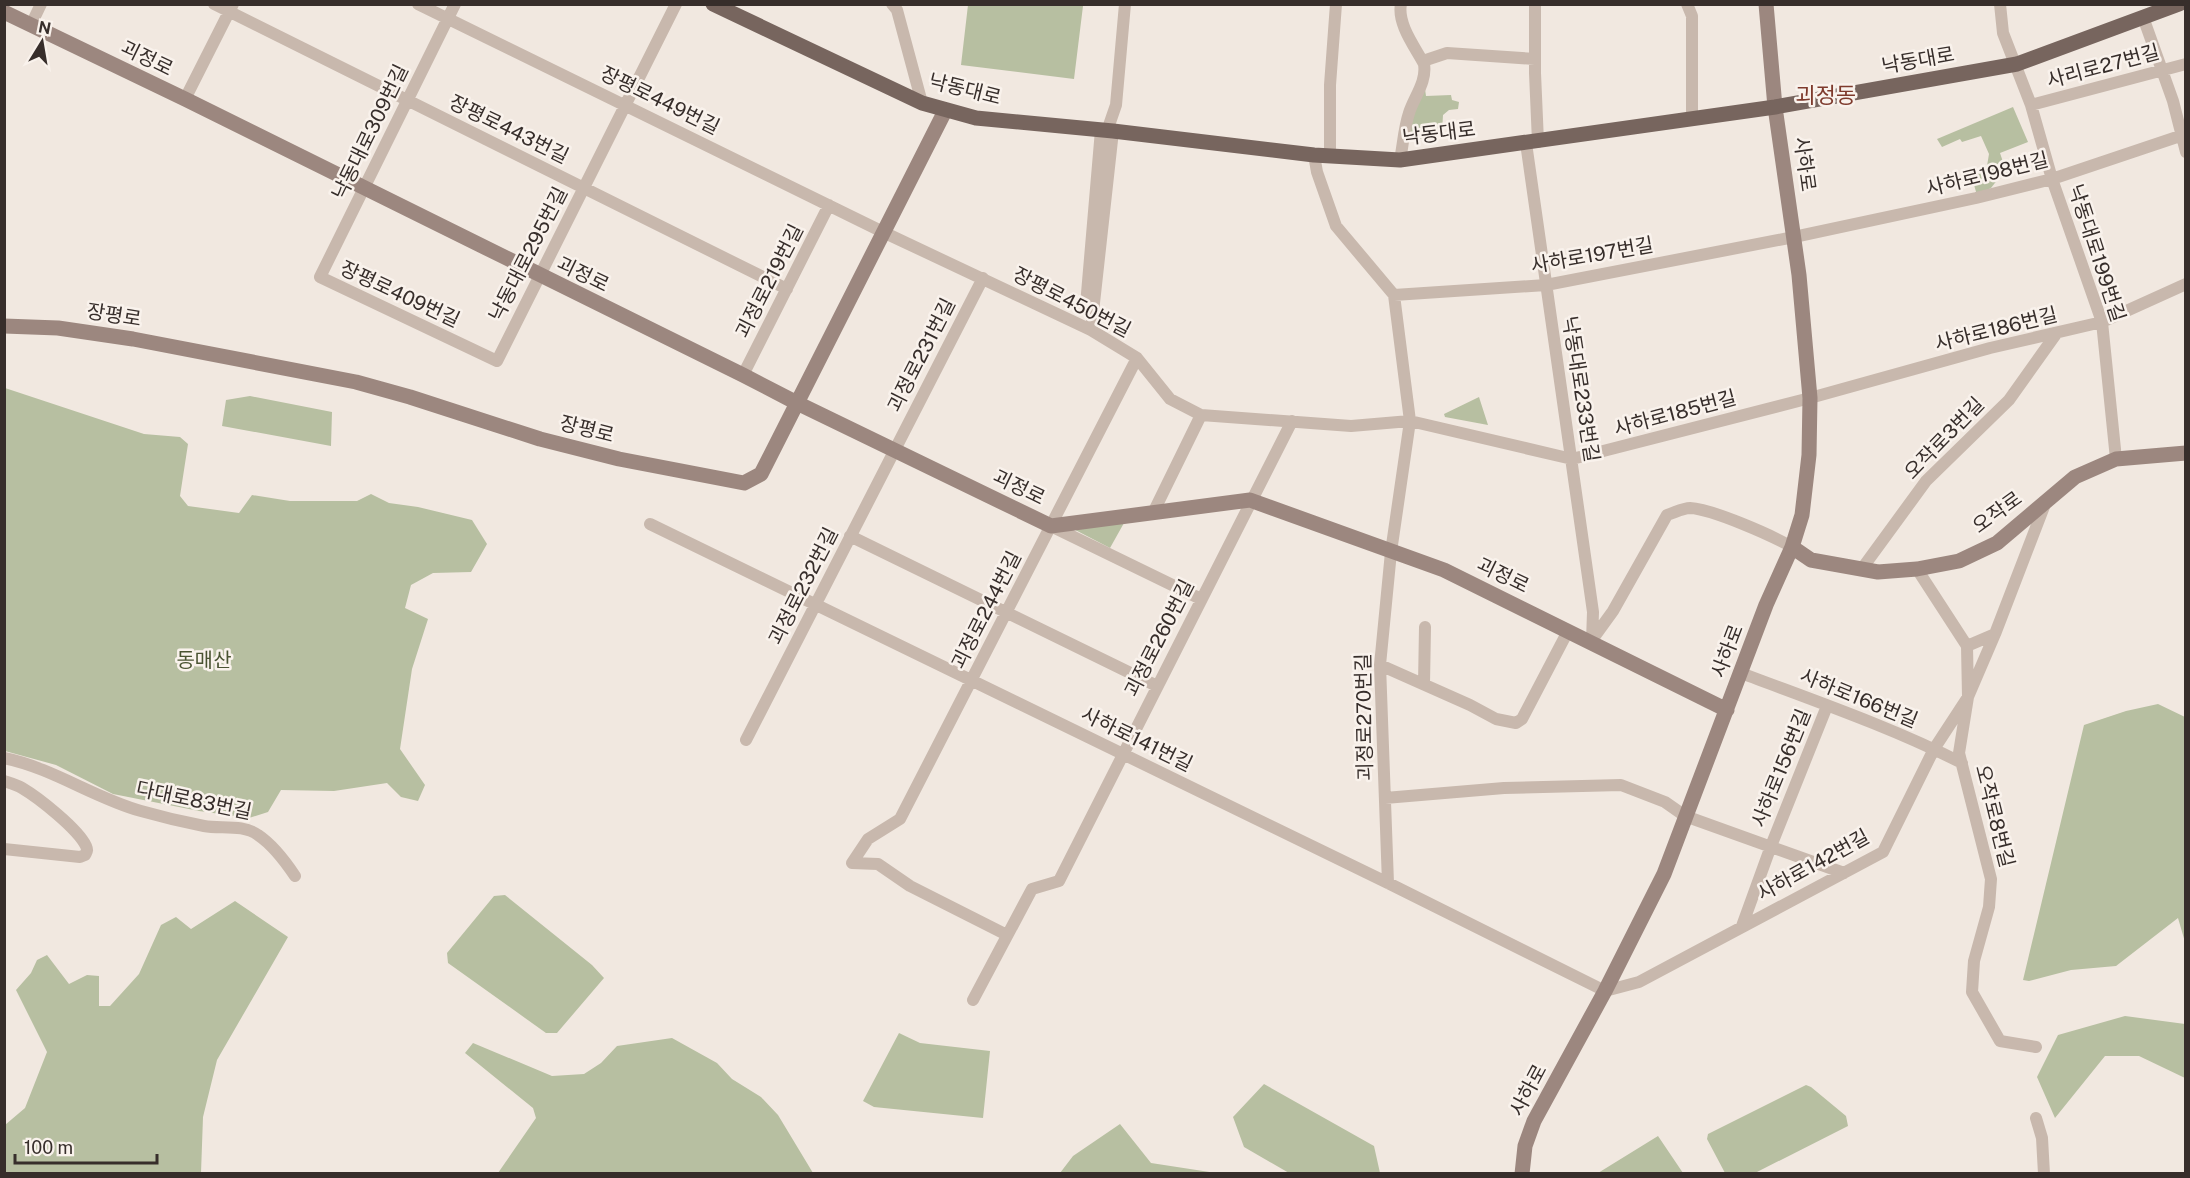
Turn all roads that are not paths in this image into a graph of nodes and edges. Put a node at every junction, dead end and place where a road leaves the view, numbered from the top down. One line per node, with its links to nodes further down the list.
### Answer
1 (41, 4): 20 (street)
2 (214, 4): 16 (street, 장평로443번길)
3 (418, 4): 19 (street, 장평로449번길)
4 (455, 4): 19 (street, 낙동대로309번길)
5 (676, 4): 29 (street, 낙동대로295번길)
6 (713, 4): 28 (main road, 낙동대로)
7 (892, 4): 28 (street)
8 (1125, 4): 34 (street)
9 (1336, 4): 38 (street)
10 (1401, 4): 22 (street)
11 (1535, 4): 21 (street, 낙동대로233번길)
12 (1687, 4): 33 (street)
13 (1766, 4): 31 (main road, 사하로)
14 (2000, 4): 23 (street, 낙동대로199번길)
15 (2179, 4): 18 (main road, 낙동대로)
16 (231, 8): 26 (street); 27 (street, 장평로443번길)
17 (4, 12): 20 (main road, 괴정로)
18 (2143, 17): 23 (main road, 낙동대로); 25 (street)
19 (448, 19): 27 (street, 낙동대로309번길); 29 (street, 장평로449번길)
20 (31, 25): 26 (main road, 괴정로)
21 (1535, 59): 22 (street); 36 (street, 낙동대로233번길)
22 (1423, 61): 39 (street)
23 (2017, 64): 30 (street, 낙동대로199번길); 31 (main road, 낙동대로)
24 (2186, 64): 25 (street, 사리로27번길)
25 (2163, 71): 30 (street, 사리로27번길); 35 (street)
26 (185, 99): 42 (main road, 괴정로)
27 (408, 101): 41 (street, 장평로443번길); 42 (street, 낙동대로309번길)
28 (922, 103): 32 (main road, 낙동대로)
29 (626, 105): 41 (street, 낙동대로295번길); 43 (street, 장평로449번길)
30 (2031, 105): 40 (street, 낙동대로199번길)
31 (1775, 107): 33 (main road, 낙동대로); 45 (main road, 사하로)
32 (945, 111): 34 (main road, 낙동대로); 44 (main road, 장평로)
33 (1692, 118): 36 (main road, 낙동대로)
34 (1107, 131): 38 (main road, 낙동대로); 55 (street)
35 (2183, 135): 37 (street); 40 (street, 사하로198번길)
36 (1532, 142): 39 (main road, 낙동대로); 50 (street, 낙동대로233번길)
37 (2186, 152)
38 (1322, 155): 39 (main road, 낙동대로); 52 (street)
39 (1400, 160)
40 (2052, 179): 45 (street, 사하로198번길); 53 (street, 낙동대로199번길)
41 (584, 188): 46 (street, 낙동대로295번길); 51 (street, 장평로443번길)
42 (364, 189): 46 (main road, 괴정로); 47 (street, 낙동대로309번길)
43 (829, 205): 44 (street, 장평로449번길); 51 (street, 괴정로219번길)
44 (883, 232): 48 (street, 장평로450번길); 61 (main road, 장평로)
45 (1794, 237): 50 (street, 사하로197번길); 60 (main road, 사하로)
46 (539, 276): 58 (street, 낙동대로295번길); 59 (main road, 괴정로)
47 (320, 278): 58 (street, 장평로409번길)
48 (983, 278): 55 (street, 장평로450번길); 65 (street, 괴정로231번길)
49 (2186, 284): 53 (street, 사하로186번길)
50 (1546, 285): 52 (street, 사하로197번길); 67 (street, 낙동대로233번길)
51 (787, 289): 59 (street, 괴정로219번길)
52 (1394, 294): 64 (street, 괴정로270번길)
53 (2102, 322): 56 (street, 사하로186번길); 68 (street, 낙동대로199번길)
54 (4, 326): 61 (main road, 장평로)
55 (1088, 329): 57 (street, 장평로450번길)
56 (2056, 334): 60 (street, 사하로186번길); 78 (street, 오작로3번길)
57 (1137, 358): 62 (street, 장평로450번길); 73 (street, 괴정로244번길)
58 (496, 361)
59 (743, 375): 61 (main road, 괴정로)
60 (1810, 398): 67 (street, 사하로185번길); 75 (main road, 사하로)
61 (797, 403): 65 (main road, 괴정로)
62 (1201, 415): 63 (street, 장평로450번길); 71 (street)
63 (1292, 421): 64 (street, 장평로450번길); 69 (street)
64 (1410, 421): 67 (street, 사하로185번길); 76 (street, 괴정로270번길)
65 (895, 449): 73 (main road, 괴정로); 74 (street, 괴정로232번길)
66 (2186, 453): 68 (main road, 오작로)
67 (1572, 459): 85 (street, 낙동대로233번길)
68 (2116, 459): 70 (main road, 오작로)
69 (1250, 500): 71 (main road, 괴정로); 76 (main road, 괴정로); 79 (street, 괴정로260번길)
70 (2045, 503): 77 (main road, 오작로); 84 (street)
71 (1153, 513): 73 (main road, 괴정로)
72 (650, 524): 80 (street, 사하로141번길)
73 (1050, 526): 79 (street); 81 (street, 괴정로244번길)
74 (850, 536): 80 (street, 괴정로232번길); 81 (street)
75 (1792, 547): 78 (main road, 오작로); 85 (street); 88 (main road, 사하로)
76 (1391, 552): 83 (main road, 괴정로); 87 (street, 괴정로270번길)
77 (1917, 569): 78 (main road, 오작로); 86 (street)
78 (1861, 570)
79 (1201, 599): 91 (street, 괴정로260번길)
80 (816, 604): 89 (street, 사하로141번길); 95 (street, 괴정로232번길)
81 (1006, 613): 89 (street, 괴정로244번길); 91 (street)
82 (1425, 627): 90 (street)
83 (1568, 631): 85 (main road, 괴정로); 90 (street)
84 (1995, 634): 86 (street); 92 (street)
85 (1592, 641): 94 (main road, 괴정로)
86 (1967, 646): 92 (street, 오작로8번길)
87 (1380, 665): 90 (street); 101 (street, 괴정로270번길)
88 (1741, 673): 93 (street, 사하로166번길); 94 (main road, 사하로)
89 (971, 681): 97 (street, 사하로141번길); 109 (street, 괴정로244번길)
90 (1424, 684)
91 (1157, 686): 97 (street, 괴정로260번길)
92 (1968, 697): 96 (street, 사하로142번길); 99 (street, 오작로8번길)
93 (1827, 705): 96 (street, 사하로166번길); 103 (street, 사하로156번길)
94 (1727, 710): 102 (main road, 사하로)
95 (746, 740)
96 (1935, 749): 99 (street, 사하로166번길); 105 (street, 사하로142번길)
97 (1123, 754): 107 (street, 사하로141번길); 109 (street, 괴정로260번길)
98 (4, 758): 106 (street, 다대로83번길)
99 (1962, 763): 112 (street, 오작로8번길)
100 (4, 781): 104 (street)
101 (1385, 798): 102 (street, 사하로156번길); 107 (street, 괴정로270번길)
102 (1685, 816): 103 (street, 사하로156번길); 110 (main road, 사하로)
103 (1771, 846): 105 (street, 사하로156번길); 108 (street)
104 (4, 849)
105 (1844, 873): 108 (street, 사하로142번길)
106 (295, 876)
107 (1388, 883): 110 (street, 사하로141번길)
108 (1742, 926): 110 (street, 사하로142번길)
109 (1007, 935): 111 (street, 괴정로260번길)
110 (1605, 992): 114 (main road, 사하로)
111 (973, 1000)
112 (2036, 1047)
113 (2036, 1118): 115 (street)
114 (1522, 1173)
115 (2044, 1173)

